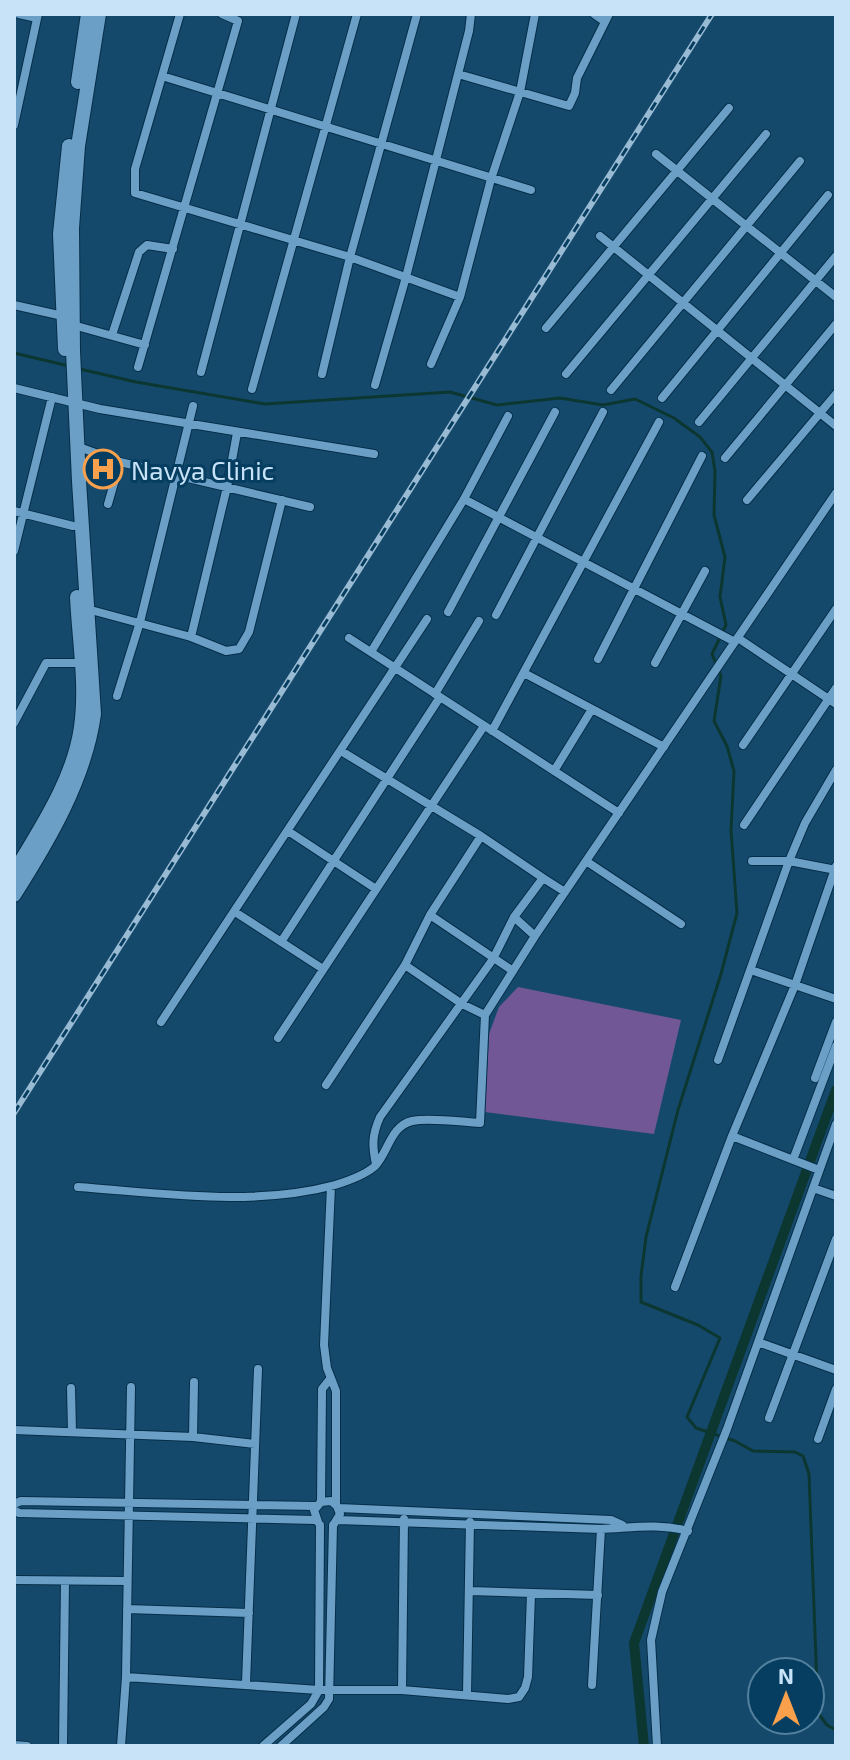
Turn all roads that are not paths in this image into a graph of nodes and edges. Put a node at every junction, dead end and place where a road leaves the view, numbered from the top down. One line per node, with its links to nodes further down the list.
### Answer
1 (19, 14): 12 (street)
2 (88, 14): 50 (street)
3 (99, 14): 50 (street)
4 (180, 14): 15 (street)
5 (222, 14): 17 (street)
6 (296, 14): 20 (street)
7 (357, 14): 22 (street)
8 (417, 14): 24 (street)
9 (471, 14): 14 (street)
10 (535, 14): 16 (street)
11 (594, 14): 13 (street)
12 (38, 16): 18 (street)
13 (607, 18): 16 (street)
14 (458, 74): 16 (street); 26 (street)
15 (162, 76): 17 (street); 33 (street)
16 (520, 92): 29 (street)
17 (217, 93): 20 (street); 33 (street)
18 (16, 103): 21 (street)
19 (729, 108): 28 (street)
20 (272, 110): 22 (street); 34 (street)
21 (14, 125)
22 (326, 127): 24 (street); 37 (street)
23 (766, 134): 32 (street)
24 (383, 144): 26 (street); 42 (street)
25 (656, 154): 28 (street)
26 (436, 161): 29 (street); 44 (street)
27 (800, 161): 35 (street)
28 (677, 171): 32 (street); 38 (street)
29 (491, 179): 30 (street); 46 (street)
30 (531, 190)
31 (828, 195): 40 (street)
32 (712, 199): 35 (street); 43 (street)
33 (185, 207): 34 (street); 39 (street)
34 (240, 223): 37 (street); 59 (street)
35 (746, 226): 40 (street); 48 (street)
36 (600, 236): 38 (street)
37 (295, 240): 42 (street); 65 (street)
38 (613, 247): 43 (street); 52 (street)
39 (173, 249): 54 (street); 55 (street)
40 (780, 253): 45 (street); 53 (street)
41 (836, 256): 45 (street)
42 (350, 257): 44 (street); 60 (street)
43 (648, 275): 48 (street); 61 (street)
44 (406, 277): 46 (street); 62 (street)
45 (815, 281): 47 (street); 56 (street)
46 (460, 297): 57 (street)
47 (836, 297)
48 (683, 303): 53 (street); 66 (street)
49 (14, 305): 50 (street)
50 (68, 320): 54 (street); 70 (street)
51 (836, 324): 63 (street)
52 (546, 328)
53 (717, 330): 56 (street); 69 (street)
54 (112, 335): 55 (street)
55 (145, 345): 58 (street)
56 (752, 358): 63 (street); 77 (street)
57 (431, 364)
58 (138, 367)
59 (201, 372)
60 (322, 374)
61 (566, 374)
62 (375, 385)
63 (785, 385): 74 (street); 84 (street)
64 (14, 388): 68 (street)
65 (252, 389)
66 (611, 390)
67 (836, 394): 74 (street)
68 (52, 397): 70 (street); 94 (street)
69 (662, 398)
70 (72, 402): 78 (street); 81 (street); 96 (street)
71 (193, 406): 78 (street)
72 (555, 412): 95 (street)
73 (603, 412): 97 (street)
74 (820, 413): 79 (street); 91 (street)
75 (508, 416): 89 (street)
76 (659, 422): 99 (street)
77 (699, 422)
78 (188, 425): 80 (street); 86 (street)
79 (836, 426)
80 (237, 433): 82 (street); 87 (street)
81 (79, 447): 85 (street); 102 (street)
82 (374, 454)
83 (702, 456): 101 (street)
84 (725, 458)
85 (120, 462): 86 (street); 92 (street)
86 (174, 475): 87 (street); 109 (street)
87 (227, 487): 90 (street); 110 (street)
88 (836, 493): 112 (street)
89 (464, 499): 95 (street); 113 (street)
90 (282, 500): 93 (street); 110 (street)
91 (747, 500)
92 (108, 504)
93 (310, 507)
94 (19, 512): 96 (street); 98 (street)
95 (500, 518): 97 (street); 104 (street)
96 (73, 526): 115 (street)
97 (538, 538): 99 (street); 106 (street)
98 (14, 551)
99 (585, 563): 101 (street); 118 (street)
100 (705, 571): 105 (street)
101 (633, 588): 105 (street); 114 (street)
102 (87, 609): 109 (street); 148 (street)
103 (836, 609): 119 (street)
104 (448, 612)
105 (681, 614): 112 (street); 116 (street)
106 (496, 615)
107 (427, 619): 117 (street)
108 (479, 621): 121 (street)
109 (140, 622): 110 (street); 122 (street)
110 (191, 637)
111 (349, 638): 113 (street)
112 (733, 639): 119 (street); 128 (street)
113 (371, 652): 117 (street)
114 (598, 659)
115 (81, 663): 125 (street); 138 (street)
116 (655, 663)
117 (395, 668): 121 (street); 129 (street)
118 (524, 673): 124 (street); 126 (street)
119 (792, 674): 123 (street); 127 (street)
120 (836, 688): 123 (street)
121 (437, 695): 126 (street); 132 (street)
122 (117, 696)
123 (832, 702): 135 (street)
124 (592, 709): 128 (street); 131 (street)
125 (14, 723)
126 (488, 728): 131 (street); 133 (street)
127 (743, 745)
128 (664, 747): 134 (street)
129 (341, 751): 132 (street); 136 (street)
130 (836, 770): 142 (street)
131 (554, 771): 134 (street)
132 (386, 780): 133 (street); 139 (street)
133 (430, 807): 137 (street); 146 (street)
134 (619, 813): 140 (street)
135 (744, 825)
136 (288, 831): 139 (street); 149 (street)
137 (481, 836): 145 (street); 150 (street)
138 (19, 855): 144 (street)
139 (333, 861): 146 (street); 154 (street)
140 (586, 861): 147 (street); 152 (street)
141 (752, 861): 142 (street)
142 (789, 861): 143 (street); 158 (street)
143 (835, 869): 160 (street)
144 (14, 873)
145 (543, 878): 147 (street); 151 (street)
146 (376, 889): 157 (street)
147 (565, 892): 153 (street)
148 (14, 895)
149 (235, 912): 154 (street); 164 (street)
150 (430, 915): 155 (street); 156 (street)
151 (514, 917): 153 (street); 155 (street)
152 (681, 924)
153 (535, 936): 159 (street)
154 (281, 942): 157 (street)
155 (493, 959): 159 (street); 162 (street)
156 (405, 965): 162 (street); 170 (street)
157 (323, 969): 166 (street)
158 (751, 970): 160 (street); 168 (street)
159 (513, 971): 163 (street)
160 (795, 985): 161 (street); 172 (street)
161 (836, 999)
162 (462, 1004): 163 (street); 174 (street)
163 (485, 1015): 174 (street)
164 (161, 1022)
165 (836, 1022): 169 (street)
166 (278, 1038)
167 (836, 1046): 173 (street)
168 (718, 1060)
169 (815, 1078)
170 (326, 1085)
171 (836, 1124): 175 (street)
172 (732, 1136): 173 (street); 181 (street)
173 (796, 1161): 175 (street)
174 (376, 1165): 176 (street)
175 (816, 1168): 178 (street)
176 (331, 1186): 177 (street); 186 (street)
177 (78, 1187)
178 (813, 1188): 179 (street); 182 (street)
179 (836, 1196)
180 (836, 1239): 183 (street)
181 (675, 1287)
182 (758, 1342): 183 (street); 213 (street)
183 (793, 1355): 185 (street); 191 (street)
184 (258, 1369): 197 (street)
185 (836, 1370)
186 (330, 1379): 200 (street); 201 (street)
187 (194, 1382): 195 (street)
188 (131, 1387): 194 (street)
189 (71, 1388): 193 (street)
190 (836, 1389): 196 (street)
191 (769, 1418)
192 (14, 1430): 193 (street)
193 (72, 1431): 194 (street)
194 (132, 1435): 195 (street); 198 (street)
195 (193, 1437): 197 (street)
196 (818, 1439)
197 (255, 1444): 199 (street)
198 (130, 1503): 199 (street); 202 (street); 205 (street)
199 (252, 1504): 200 (street); 206 (street)
200 (318, 1504): 201 (street); 207 (street)
201 (337, 1506): 203 (street); 208 (street)
202 (14, 1507): 205 (street)
203 (404, 1511): 204 (street); 209 (street)
204 (471, 1513): 210 (street); 211 (street)
205 (130, 1517): 206 (street); 216 (street)
206 (252, 1519): 207 (street); 221 (street)
207 (318, 1522): 208 (street); 225 (street)
208 (335, 1522): 209 (street); 226 (street)
209 (404, 1524): 211 (street); 227 (street)
210 (622, 1525): 212 (street); 213 (street)
211 (470, 1526): 212 (street); 217 (street)
212 (601, 1529): 219 (street)
213 (685, 1530): 235 (street)
214 (14, 1580): 215 (street)
215 (65, 1581): 216 (street); 231 (street)
216 (127, 1581): 220 (street)
217 (470, 1591): 218 (street); 228 (street)
218 (531, 1594): 219 (street); 228 (street)
219 (598, 1595): 224 (street)
220 (127, 1609): 221 (street); 222 (street)
221 (249, 1613): 223 (street)
222 (126, 1677): 223 (street); 232 (street)
223 (246, 1683): 225 (street)
224 (592, 1685)
225 (319, 1690): 226 (street); 233 (street)
226 (331, 1690): 227 (street); 234 (street)
227 (402, 1690): 228 (street)
228 (467, 1694)
229 (14, 1745): 230 (street)
230 (27, 1746)
231 (63, 1746)
232 (121, 1746)
233 (263, 1746)
234 (281, 1746)
235 (657, 1746)

